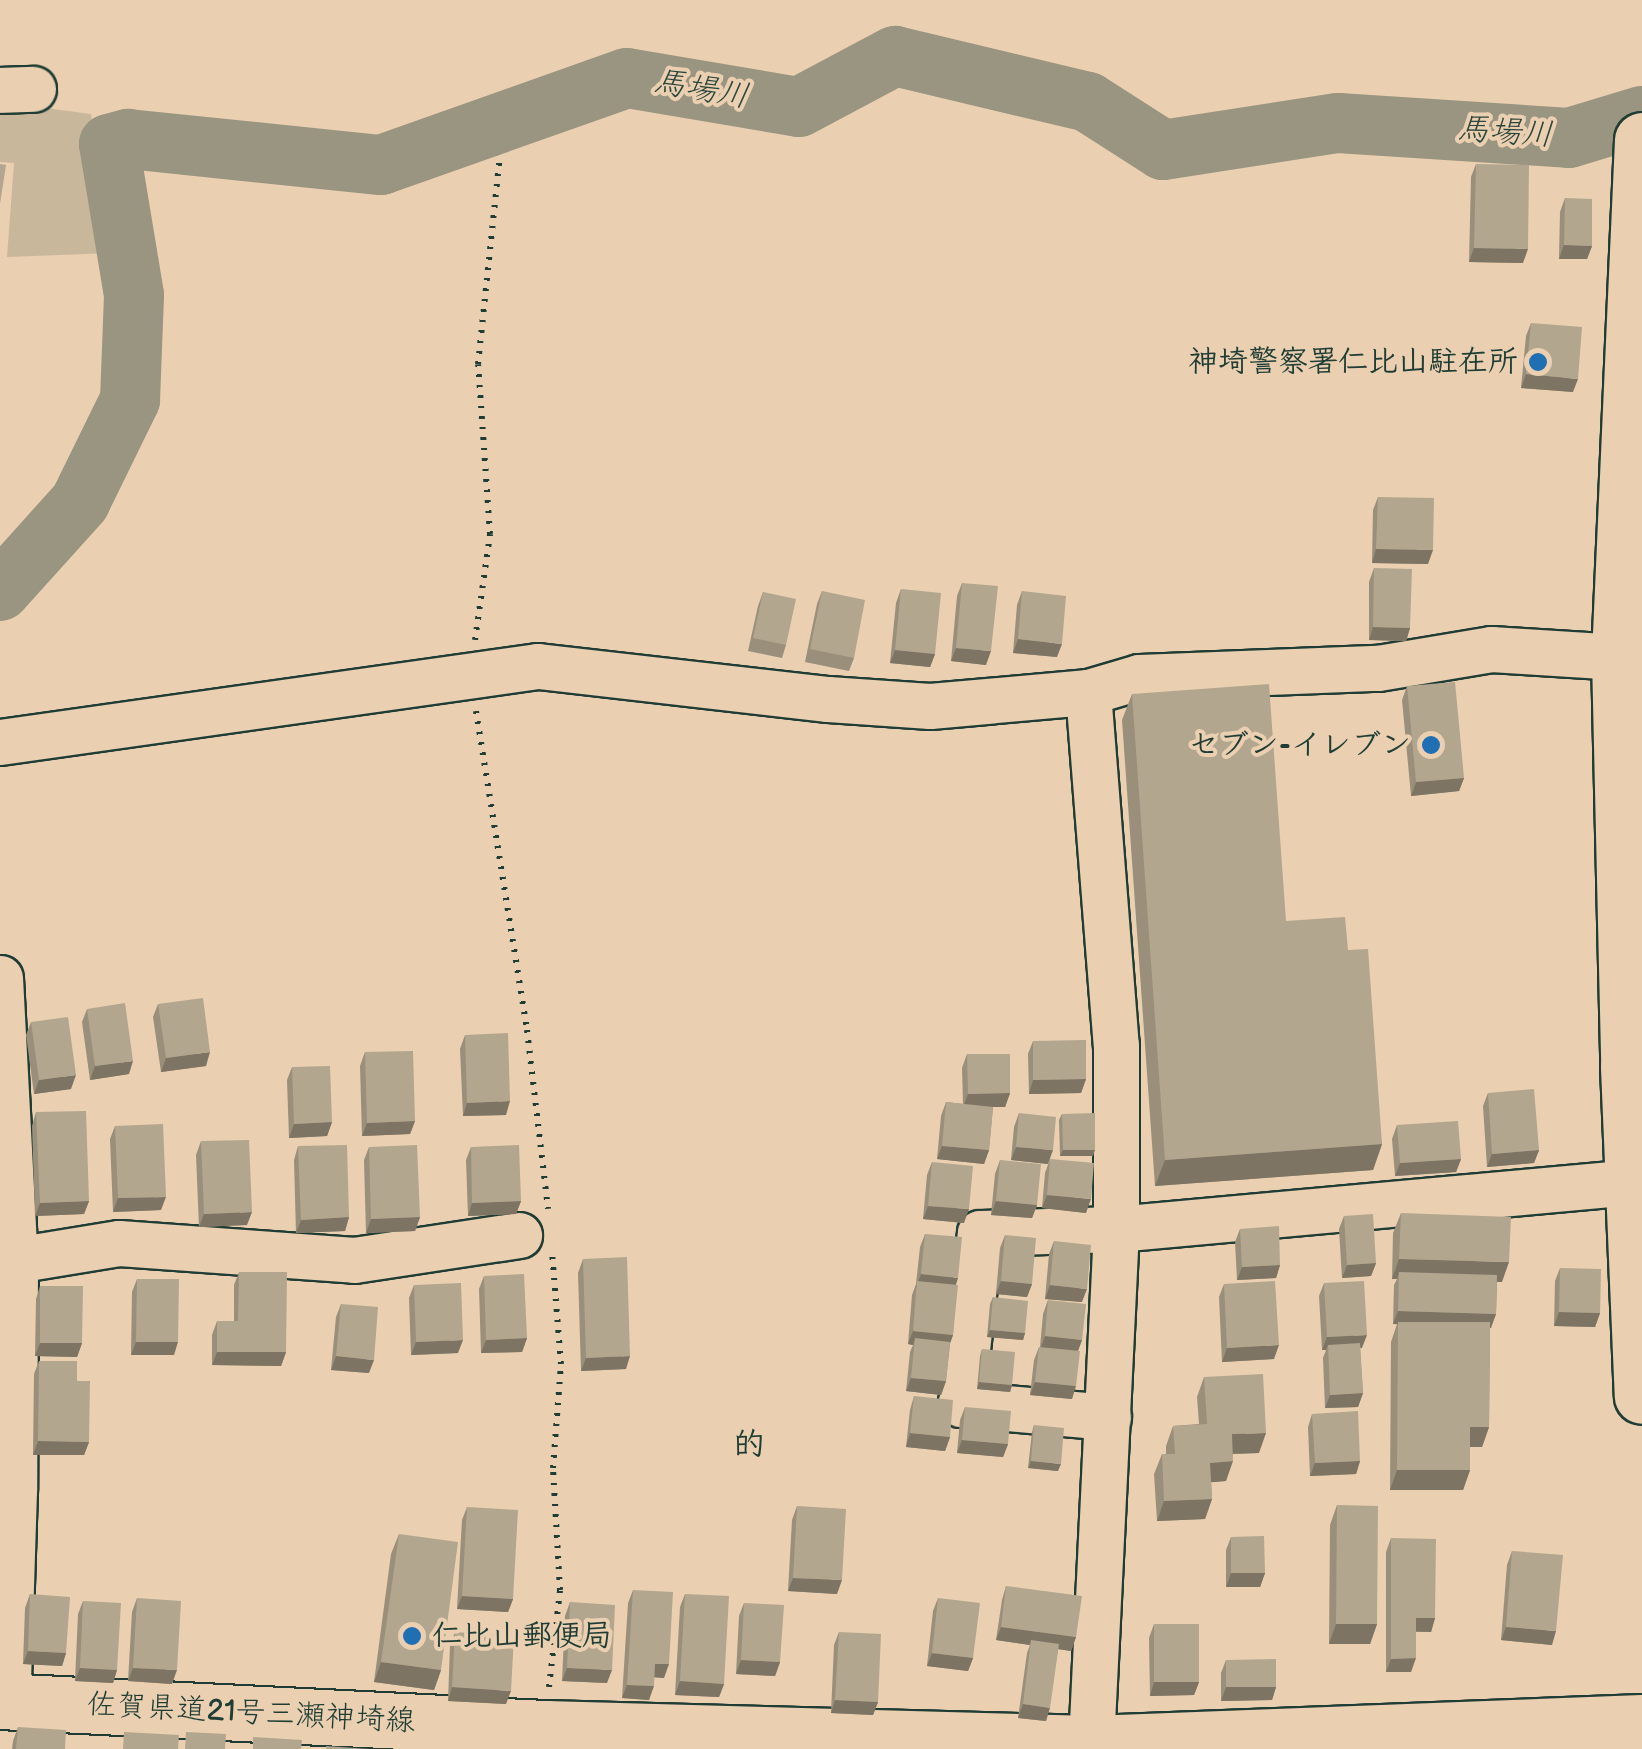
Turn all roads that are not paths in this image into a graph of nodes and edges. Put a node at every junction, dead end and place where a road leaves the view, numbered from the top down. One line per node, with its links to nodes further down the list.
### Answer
1 (1641, 160): 2 (main road)
2 (1619, 657): 3 (street); 6 (main road)
3 (1088, 692): 4 (street); 7 (street)
4 (0, 742)
5 (0, 978): 9 (street)
6 (1638, 1180): 7 (street); 11 (main road)
7 (1116, 1229): 12 (street); 12 (street)
8 (540, 1235): 9 (street)
9 (16, 1260): 10 (street)
10 (8, 1327): 13 (street)
11 (1642, 1396)
12 (1108, 1417): 15 (street)
13 (0, 1698): 15 (main road, 佐賀県道21号三瀬神埼線)
14 (1642, 1722): 15 (main road, 佐賀県道21号三瀬神埼線)
15 (1090, 1743)

